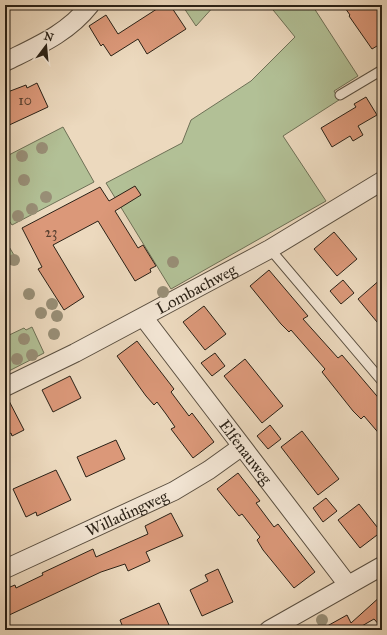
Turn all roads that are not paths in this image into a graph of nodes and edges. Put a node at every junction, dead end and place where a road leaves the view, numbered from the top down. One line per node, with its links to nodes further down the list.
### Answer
1 (90, 5): 2 (street)
2 (5, 62)
3 (382, 70): 4 (lane)
4 (340, 95)
5 (382, 181): 6 (street, Lombachweg)
6 (270, 249): 7 (street, Lombachweg); 8 (lane)
7 (144, 318): 9 (street, Lombachweg); 10 (street, Elfenauweg)
8 (382, 382)
9 (5, 387)
10 (241, 447): 12 (street, Willadingweg); 13 (street, Elfenauweg)
11 (382, 566): 13 (street)
12 (5, 568)
13 (348, 585): 14 (street)
14 (269, 630)

